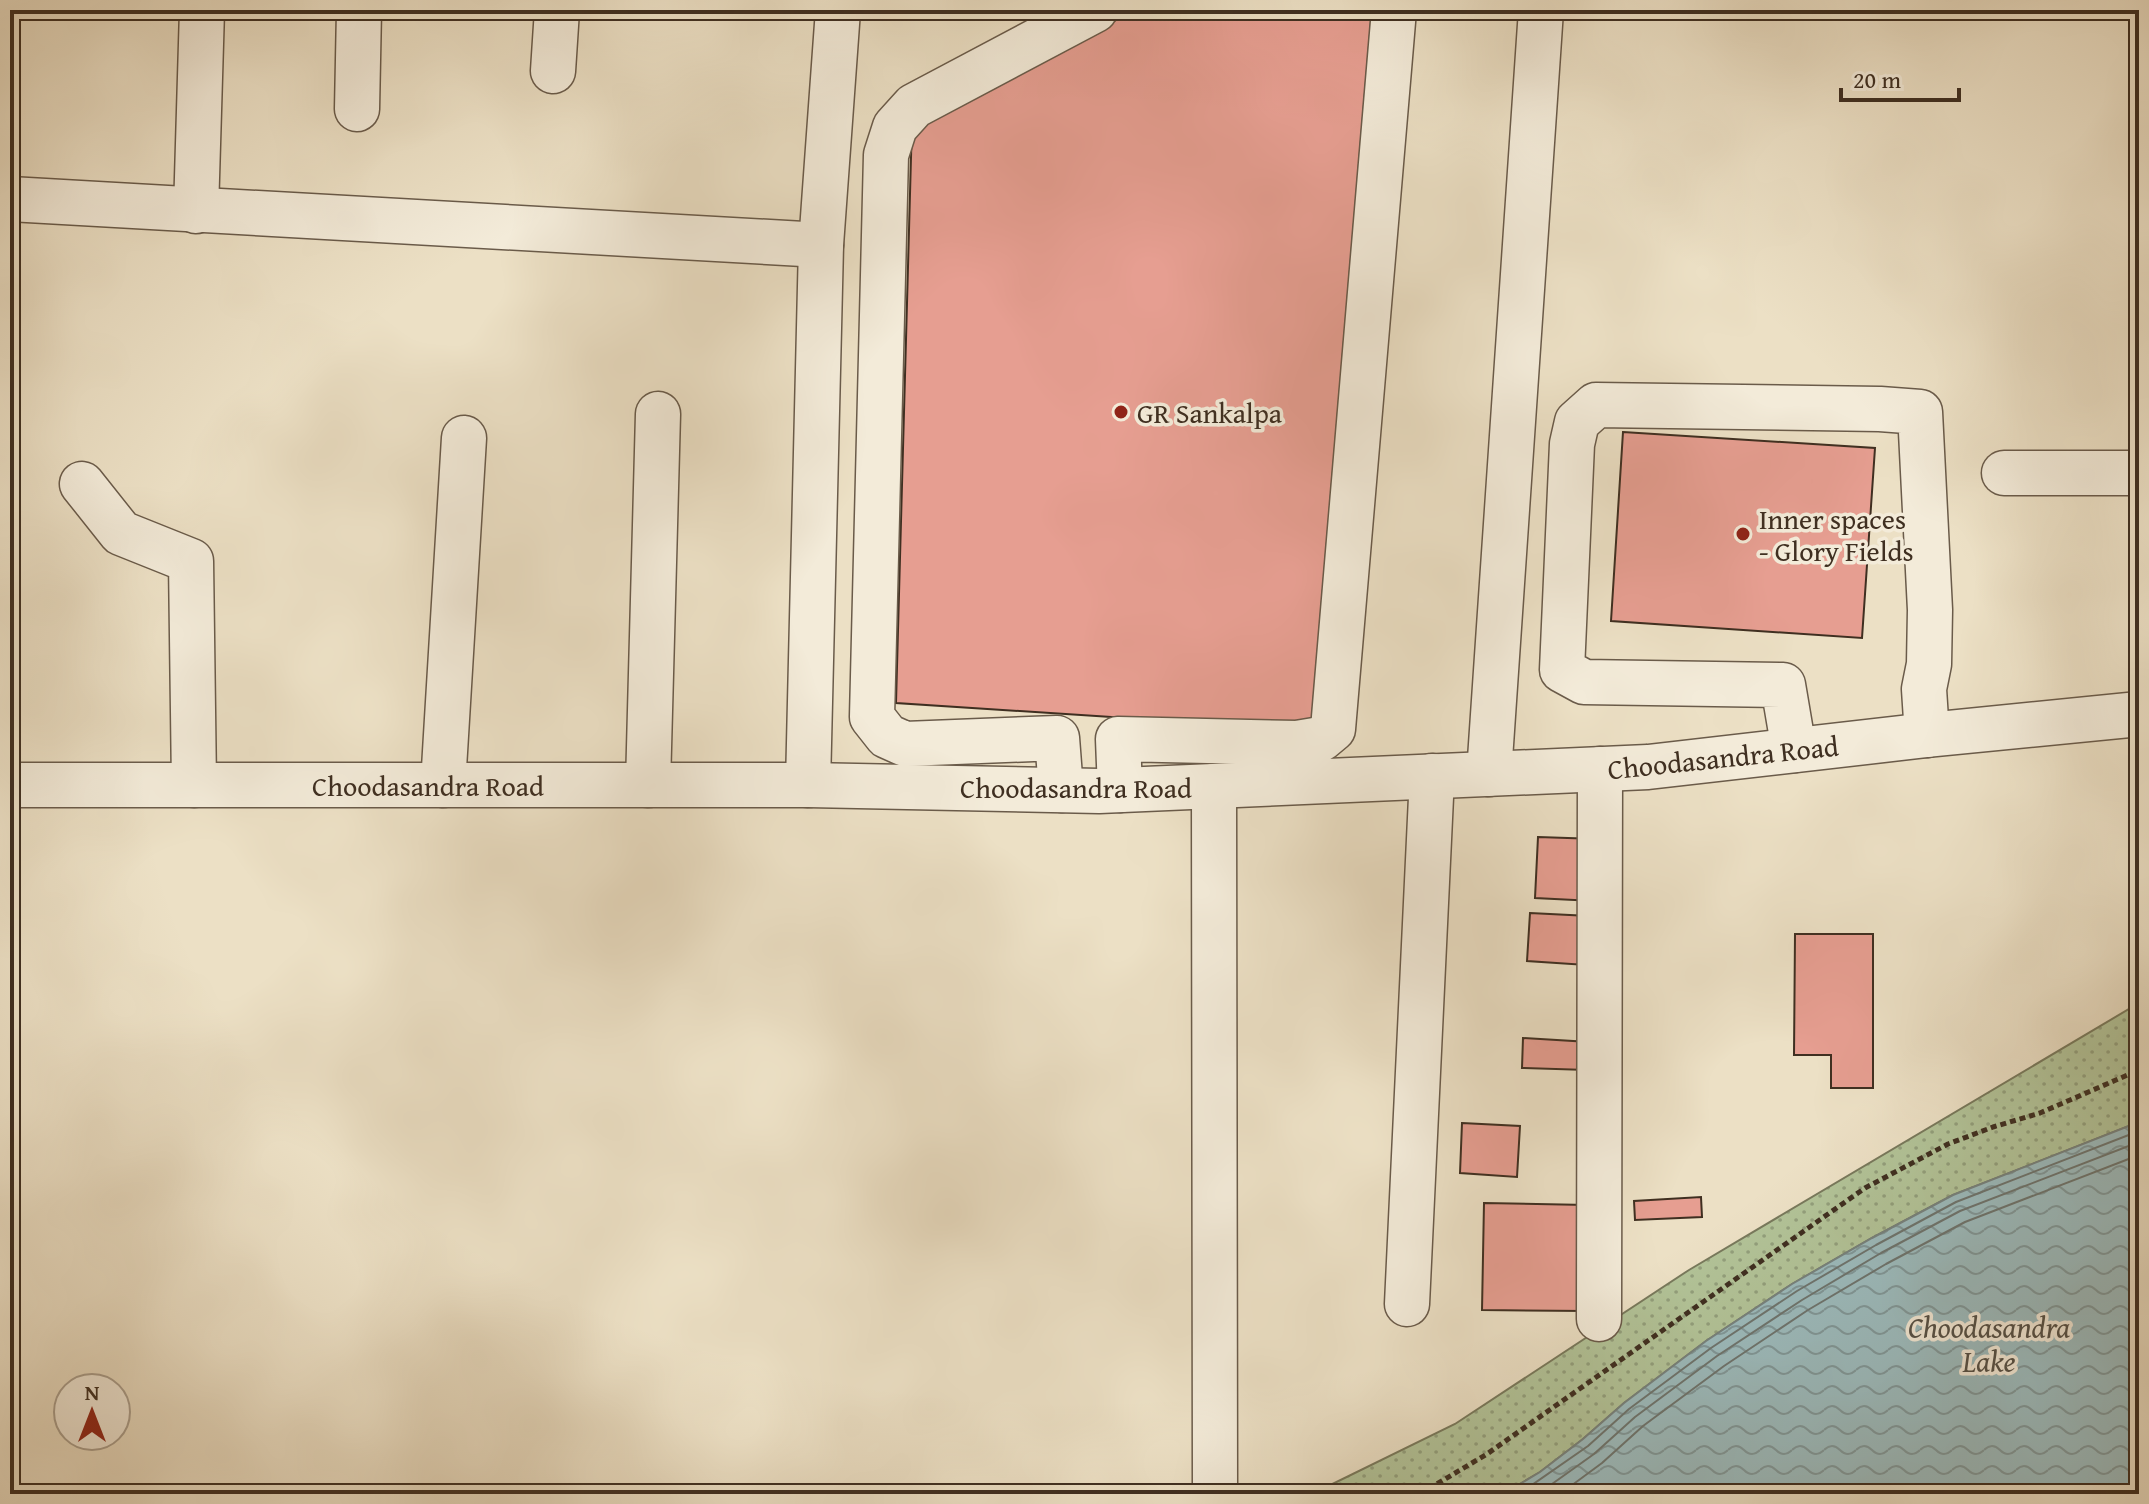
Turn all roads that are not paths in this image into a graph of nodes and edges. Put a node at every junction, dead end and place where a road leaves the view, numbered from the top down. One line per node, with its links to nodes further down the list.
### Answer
1 (202, 10): 11 (street)
2 (359, 10): 9 (street)
3 (557, 10): 8 (street)
4 (838, 10): 12 (street)
5 (1095, 10): 20 (street)
6 (1394, 10): 21 (street)
7 (1541, 10): 24 (street)
8 (553, 71)
9 (357, 109)
10 (10, 199): 11 (street)
11 (196, 211): 12 (street)
12 (821, 245): 30 (street)
13 (658, 414): 29 (street)
14 (464, 438): 28 (street)
15 (2004, 473): 16 (street)
16 (2139, 473)
17 (82, 484): 27 (street)
18 (2139, 714): 19 (street, Choodasandra Road)
19 (1927, 735): 22 (street, Choodasandra Road); 22 (street)
20 (1057, 738): 21 (street); 32 (street)
21 (1118, 739): 33 (street)
22 (1794, 750): 23 (street, Choodasandra Road)
23 (1600, 769): 24 (street, Choodasandra Road); 35 (street)
24 (1489, 774): 25 (street, Choodasandra Road)
25 (1432, 776): 31 (street, Choodasandra Road); 34 (street)
26 (10, 785): 27 (street, Choodasandra Road)
27 (194, 785): 28 (street, Choodasandra Road)
28 (443, 785): 29 (street, Choodasandra Road)
29 (648, 785): 30 (street, Choodasandra Road)
30 (808, 785): 32 (street, Choodasandra Road)
31 (1214, 786): 33 (street, Choodasandra Road); 36 (street)
32 (1061, 790): 33 (street, Choodasandra Road)
33 (1120, 790)
34 (1407, 1304)
35 (1599, 1319)
36 (1215, 1494)

